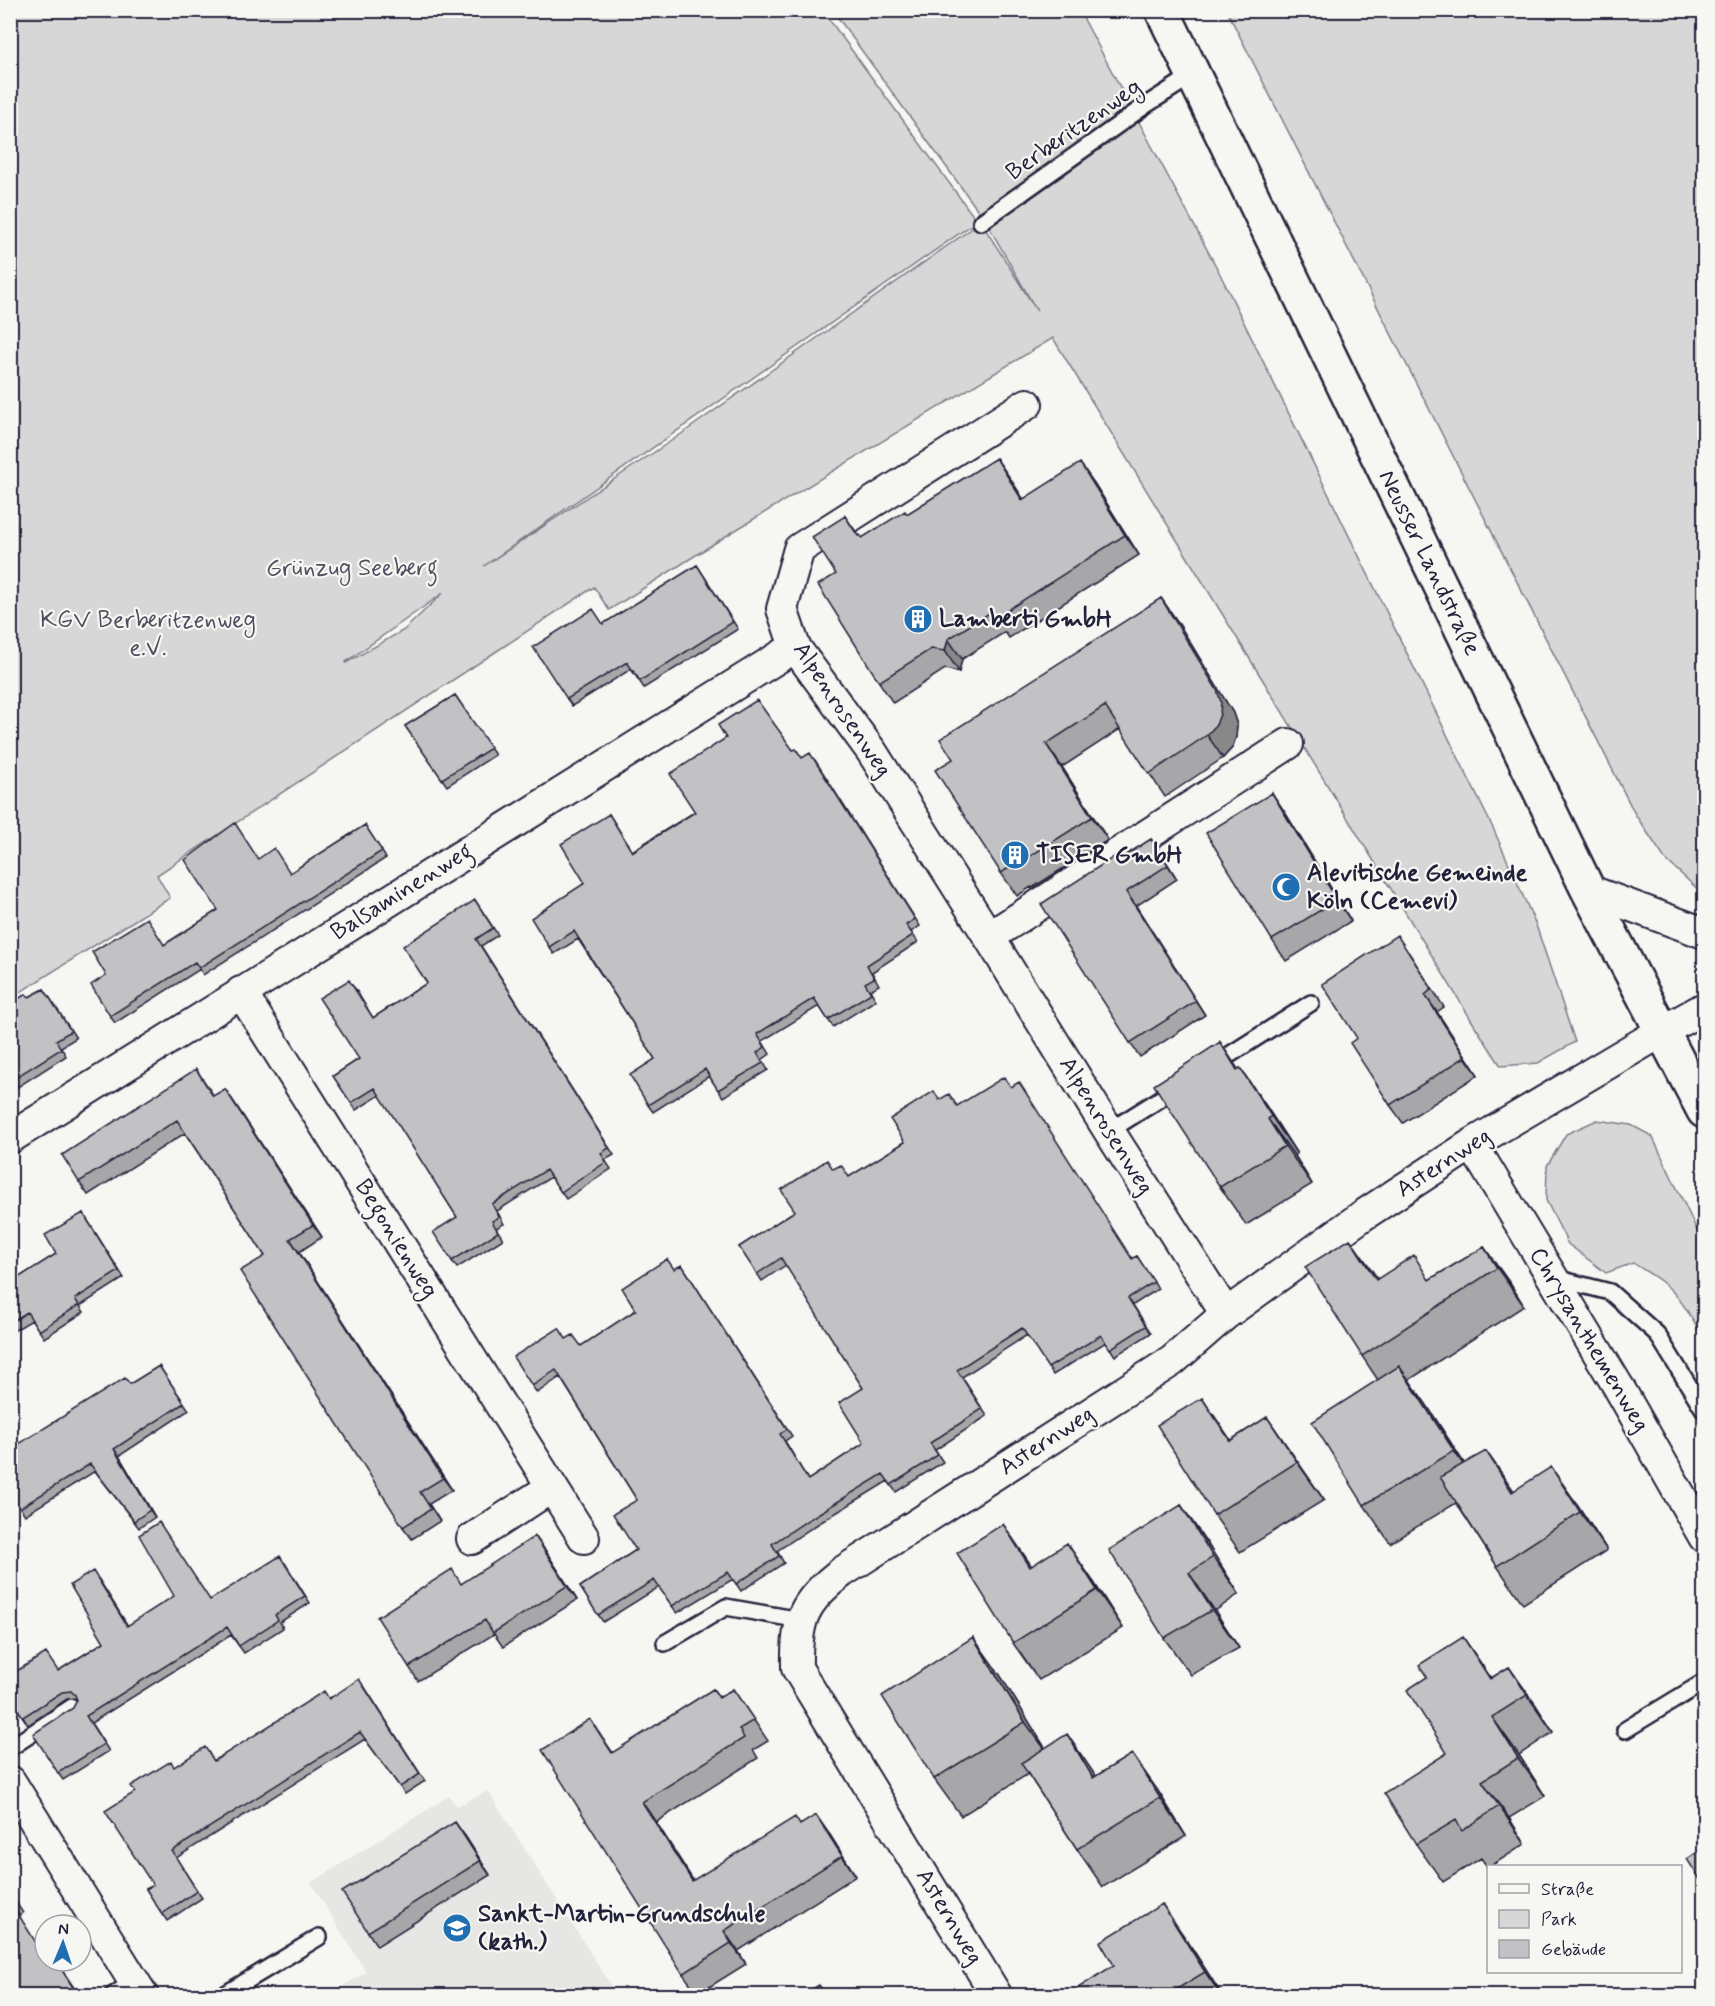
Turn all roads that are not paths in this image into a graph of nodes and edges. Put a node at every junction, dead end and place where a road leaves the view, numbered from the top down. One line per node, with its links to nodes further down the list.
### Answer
1 (1162, 10): 2 (main road, Neusser Landstraße)
2 (1193, 75): 3 (lane, Berberitzenweg); 7 (main road, Neusser Landstraße)
3 (981, 222)
4 (1027, 405): 5 (street, Alpenrosenweg)
5 (795, 647): 9 (street, Alpenrosenweg); 10 (street, Balsaminenweg)
6 (1288, 744): 9 (street)
7 (1588, 890): 8 (street); 13 (main road, Neusser Landstraße)
8 (1704, 933)
9 (989, 937): 15 (street, Alpenrosenweg)
10 (241, 992): 16 (street, Balsaminenweg); 21 (street, Begonienweg)
11 (1311, 1004): 15 (lane)
12 (1704, 1008): 13 (street, Asternweg)
13 (1661, 1032): 14 (main road, Neusser Landstraße); 17 (street, Asternweg)
14 (1704, 1111)
15 (1109, 1131): 19 (street, Alpenrosenweg)
16 (10, 1138)
17 (1472, 1143): 18 (street, Chrysanthemenweg); 19 (street, Asternweg)
18 (1552, 1277): 20 (lane); 22 (street, Chrysanthemenweg)
19 (1226, 1314): 25 (street, Asternweg)
20 (1704, 1410)
21 (552, 1487): 23 (street, Begonienweg); 24 (street)
22 (1704, 1537)
23 (584, 1538)
24 (472, 1539)
25 (801, 1620): 26 (lane); 35 (street, Asternweg)
26 (665, 1643)
27 (1704, 1682): 29 (lane)
28 (72, 1707): 30 (lane)
29 (1625, 1730)
30 (10, 1748)
31 (11, 1782): 33 (street)
32 (319, 1937): 34 (lane)
33 (129, 1991)
34 (222, 1995)
35 (997, 1995)

